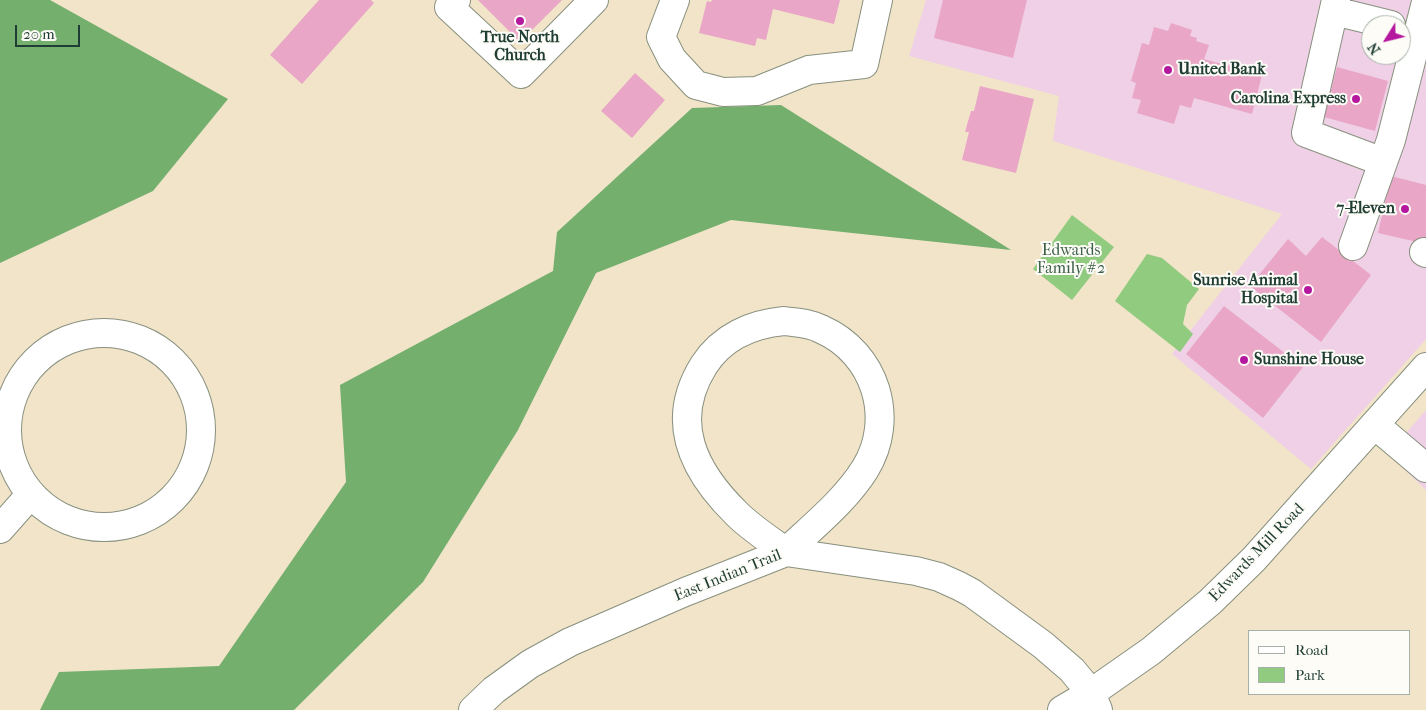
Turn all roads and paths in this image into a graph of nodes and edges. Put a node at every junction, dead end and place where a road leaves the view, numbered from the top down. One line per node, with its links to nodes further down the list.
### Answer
1 (456, 0): 2 (street)
2 (594, 0)
3 (675, 0): 4 (street)
4 (878, 0)
5 (1426, 2): 8 (street)
6 (1335, 6): 7 (street); 10 (street)
7 (1362, 15)
8 (1411, 28)
9 (1404, 65): 10 (street)
10 (1383, 162): 11 (street)
11 (1353, 246)
12 (1426, 366): 13 (street, Edwards Mill Road)
13 (1375, 425): 14 (street); 18 (street, Edwards Mill Road)
14 (1426, 468)
15 (31, 494): 15 (street); 16 (street)
16 (0, 529)
17 (786, 552): 17 (street); 18 (street, East Indian Trail); 19 (street, East Indian Trail)
18 (1095, 701): 20 (street, Edwards Mill Road)
19 (472, 710)
20 (1062, 710)

